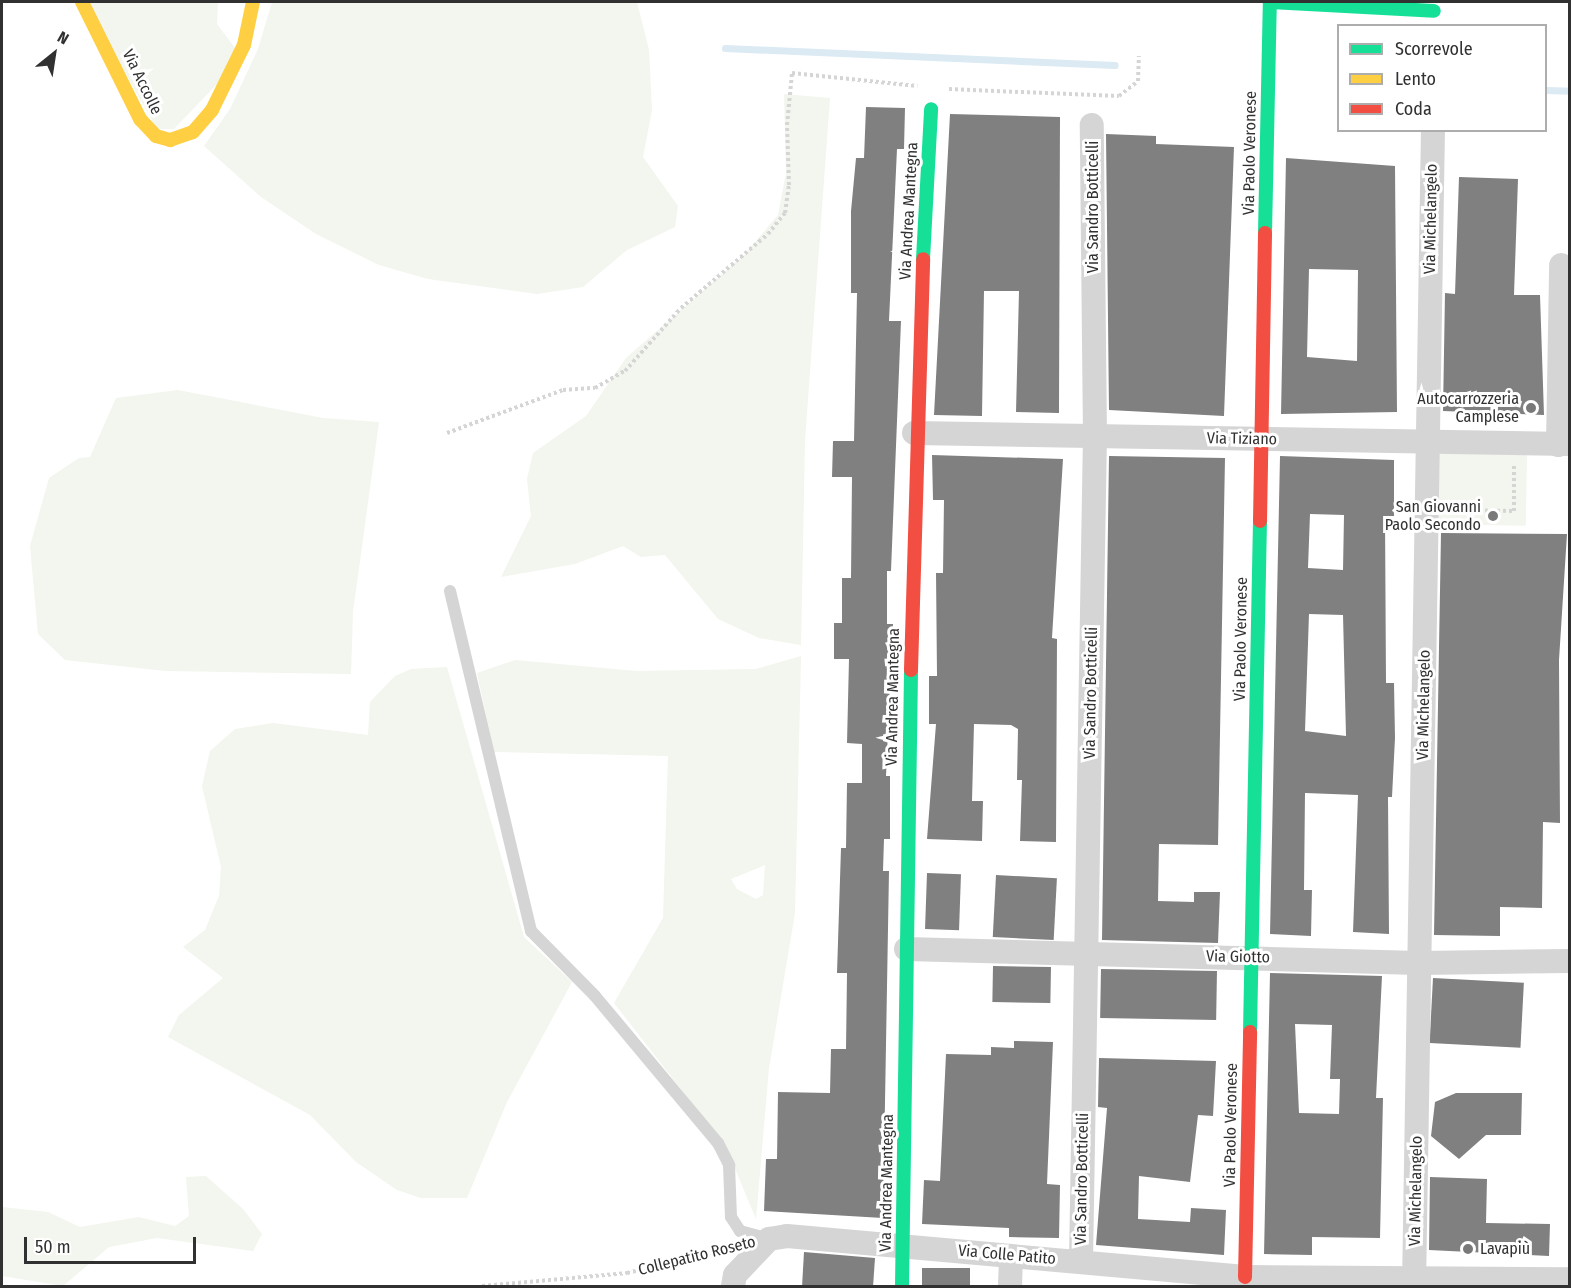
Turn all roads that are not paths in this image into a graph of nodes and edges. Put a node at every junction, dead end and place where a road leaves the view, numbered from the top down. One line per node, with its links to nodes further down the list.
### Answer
1 (82, 2): 2 (street, Via Accolle)
2 (254, 2)
3 (1270, 2): 4 (street); 11 (street, Via Paolo Veronese)
4 (1434, 13)
5 (931, 109): 9 (street, Via Andrea Mantegna)
6 (1092, 125): 10 (street, Via Sandro Botticelli)
7 (1433, 132): 12 (street, Via Michelangelo)
8 (1562, 265): 13 (street)
9 (914, 433): 10 (street, Via Tiziano); 15 (street, Via Andrea Mantegna)
10 (1095, 437): 11 (street, Via Tiziano); 16 (street, Via Sandro Botticelli)
11 (1261, 439): 12 (street, Via Tiziano); 17 (street, Via Paolo Veronese)
12 (1428, 444): 13 (street, Via Tiziano); 19 (street, Via Michelangelo)
13 (1564, 445)
14 (450, 591): 20 (lane)
15 (906, 949): 16 (street, Via Giotto); 21 (street, Via Andrea Mantegna)
16 (1086, 954): 17 (street, Via Giotto); 23 (street, Via Sandro Botticelli)
17 (1252, 957): 19 (street, Via Giotto); 24 (street, Via Paolo Veronese)
18 (1569, 961): 19 (street, Via Giotto)
19 (1419, 963): 28 (street, Via Michelangelo)
20 (769, 1239): 21 (street, Via Colle Patito); 29 (street)
21 (902, 1243): 22 (street, Via Colle Patito); 30 (street, Via Andrea Mantegna)
22 (1011, 1258): 23 (street, Via Colle Patito); 31 (street)
23 (1081, 1261): 26 (street, Via Colle Patito)
24 (1245, 1277): 26 (street, Via Colle Patito); 27 (street, Via Colle Patito)
25 (1569, 1279): 28 (street, Via Colle Patito)
26 (1166, 1280)
27 (1319, 1282): 28 (street, Via Colle Patito)
28 (1414, 1283)
29 (733, 1287)
30 (902, 1287)
31 (1010, 1287)

